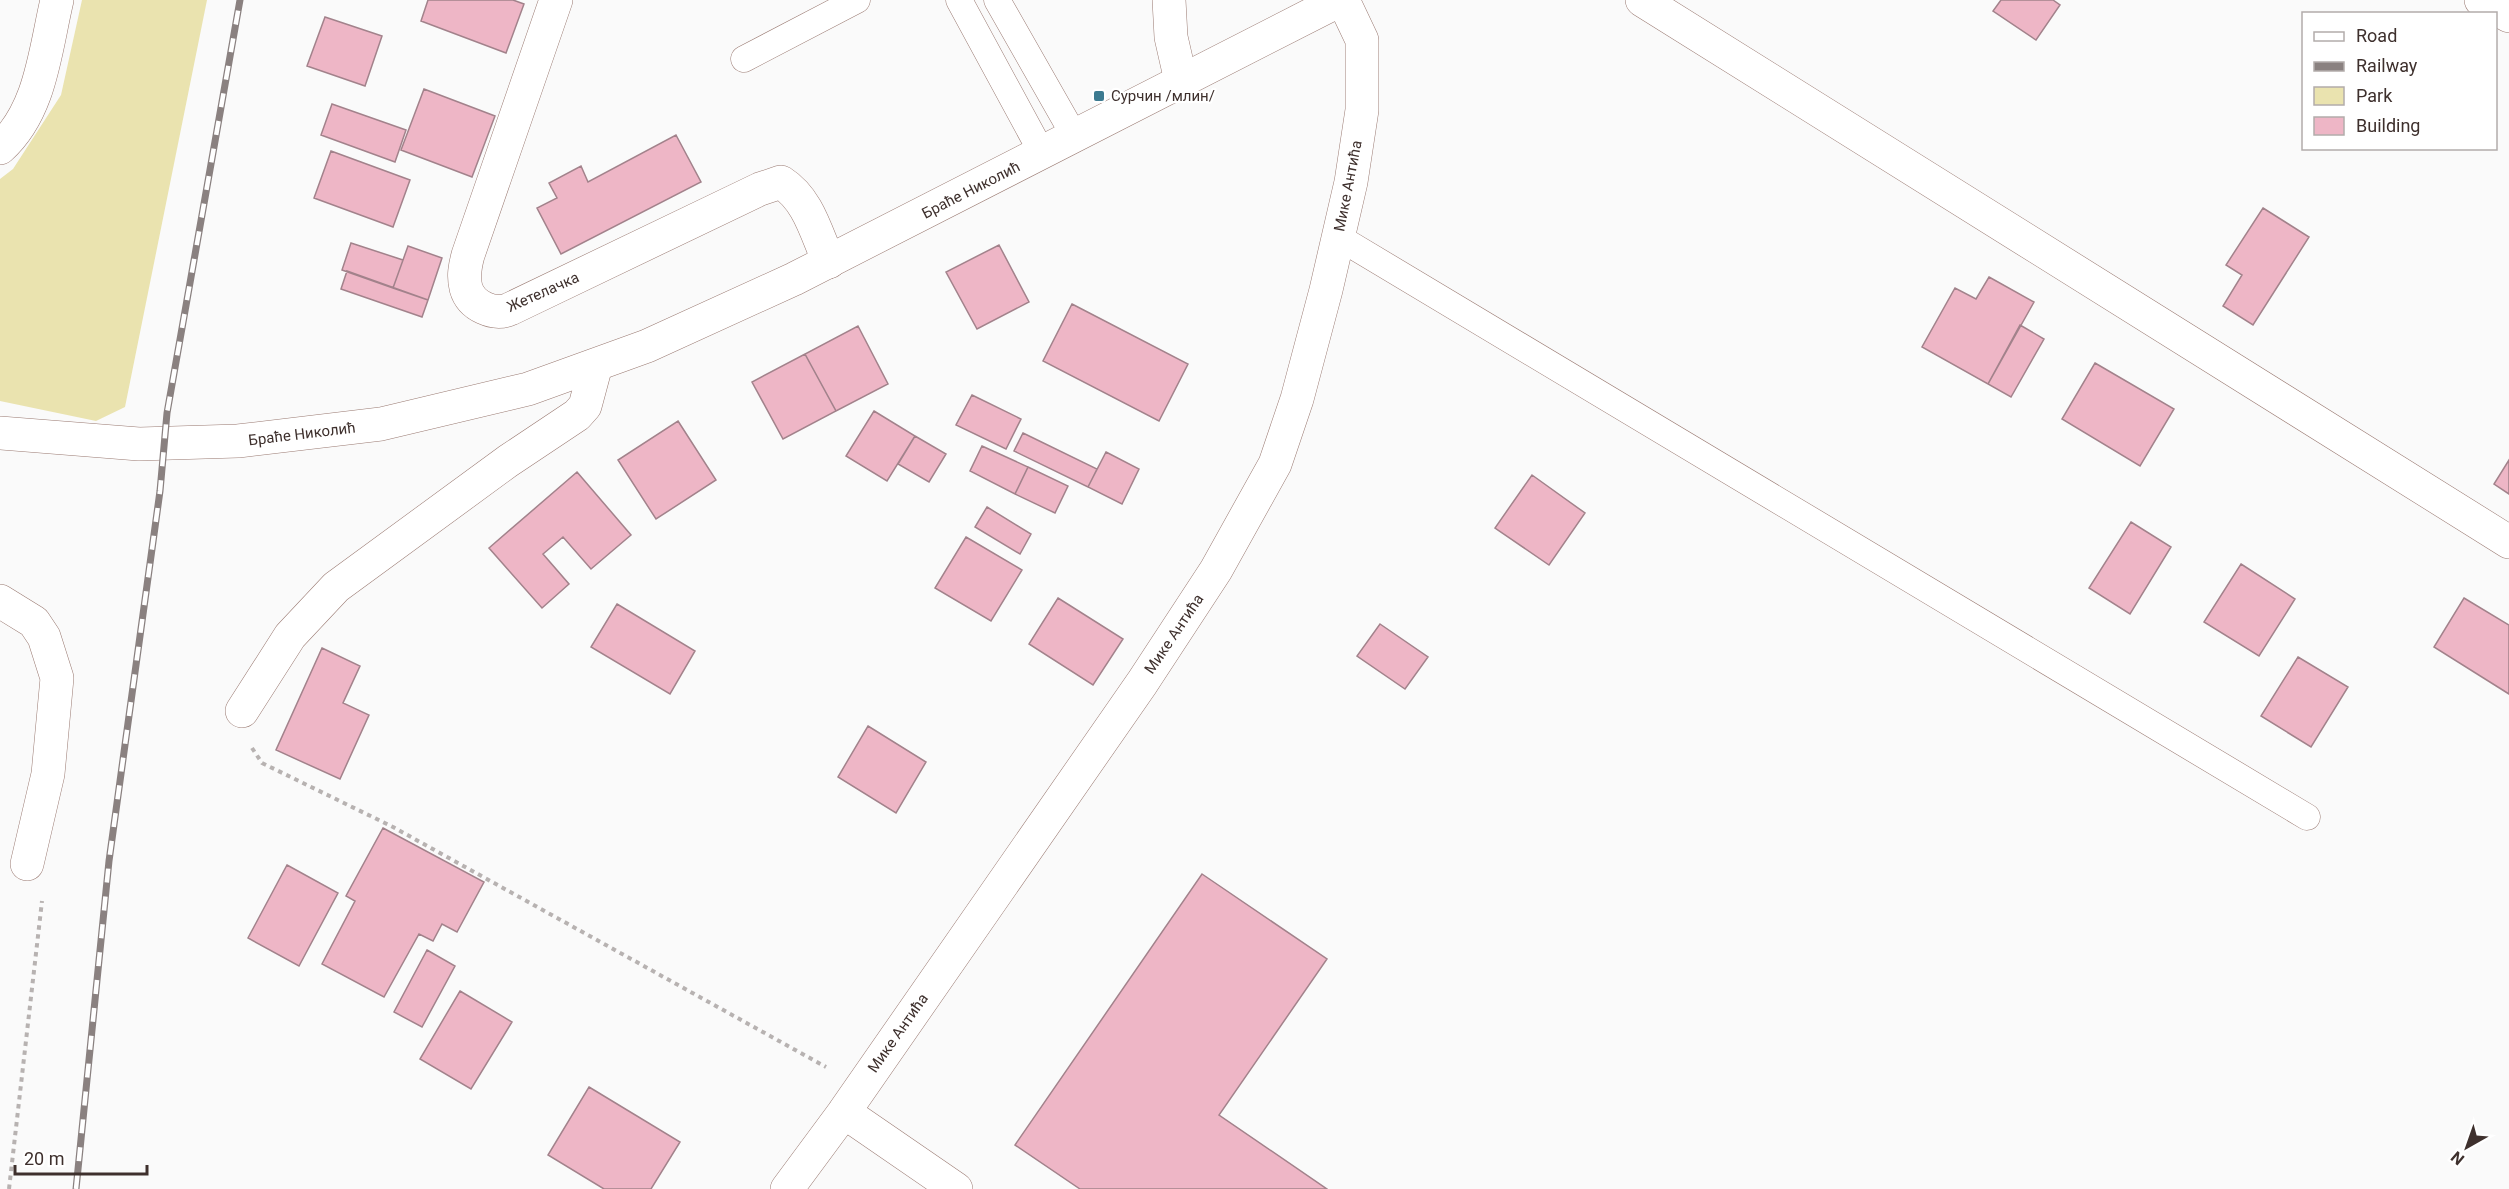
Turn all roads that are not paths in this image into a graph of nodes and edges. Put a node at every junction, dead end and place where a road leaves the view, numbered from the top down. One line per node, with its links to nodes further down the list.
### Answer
1 (57, 0): 14 (street)
2 (556, 0): 17 (street, Жетелачка)
3 (857, 0): 11 (lane)
4 (959, 0): 15 (lane)
5 (997, 0): 13 (lane)
6 (1169, 0): 12 (street)
7 (1341, 0): 12 (street, Браће Николић); 16 (street, Мике Антића)
8 (1642, 0): 20 (street)
9 (2481, 0): 10 (street)
10 (2509, 16)
11 (744, 59)
12 (1181, 81): 13 (street, Браће Николић)
13 (1075, 137): 15 (street, Браће Николић)
14 (0, 148)
15 (1042, 153): 17 (street, Браће Николић)
16 (1338, 237): 23 (lane); 25 (street, Мике Антића)
17 (829, 262): 18 (street, Браће Николић)
18 (596, 365): 19 (street, Браће Николић); 22 (street)
19 (0, 433)
20 (2509, 542)
21 (0, 601): 24 (street)
22 (242, 711)
23 (2307, 818)
24 (27, 864)
25 (853, 1099): 26 (street, Мике Антића); 27 (street)
26 (787, 1189)
27 (956, 1189)

